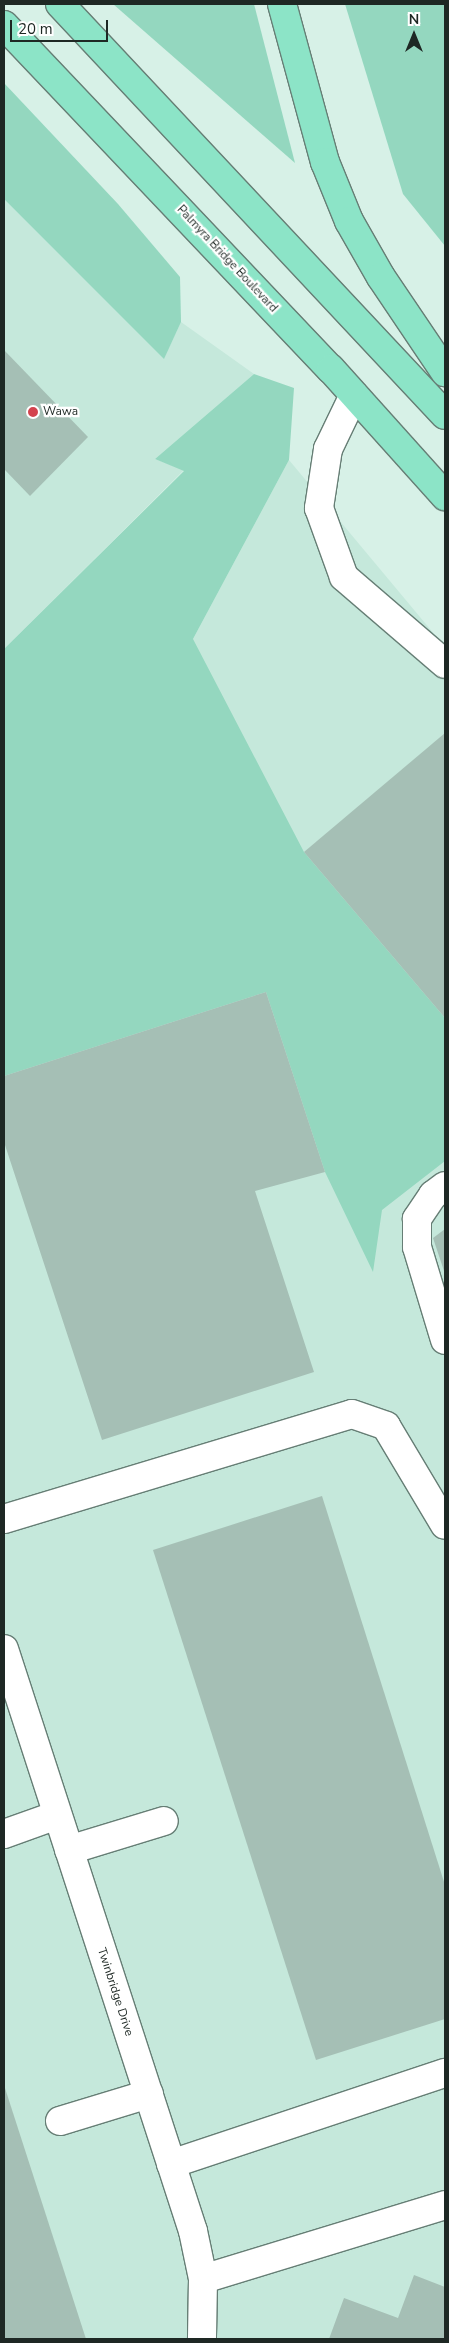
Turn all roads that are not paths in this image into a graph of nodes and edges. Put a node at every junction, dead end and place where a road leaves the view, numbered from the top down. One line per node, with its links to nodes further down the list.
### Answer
1 (60, 4): 6 (highway)
2 (282, 4): 4 (highway)
3 (4, 25): 5 (highway, Palmyra Bridge Boulevard)
4 (445, 372)
5 (354, 395): 7 (highway, Palmyra Bridge Boulevard); 8 (street)
6 (445, 415)
7 (445, 496)
8 (445, 664)
9 (445, 1186): 10 (street)
10 (445, 1340)
11 (4, 1519): 12 (street)
12 (445, 1525)
13 (4, 1649): 14 (street, Twinbridge Drive)
14 (58, 1815): 16 (street); 17 (street, Twinbridge Drive)
15 (164, 1821): 17 (street)
16 (4, 1834)
17 (69, 1850): 19 (street, Twinbridge Drive)
18 (445, 2073): 21 (street)
19 (149, 2094): 20 (street); 21 (street, Twinbridge Drive)
20 (60, 2121)
21 (171, 2164): 23 (street, Twinbridge Drive)
22 (445, 2205): 23 (street)
23 (204, 2279): 24 (street, Twinbridge Drive)
24 (202, 2339)

